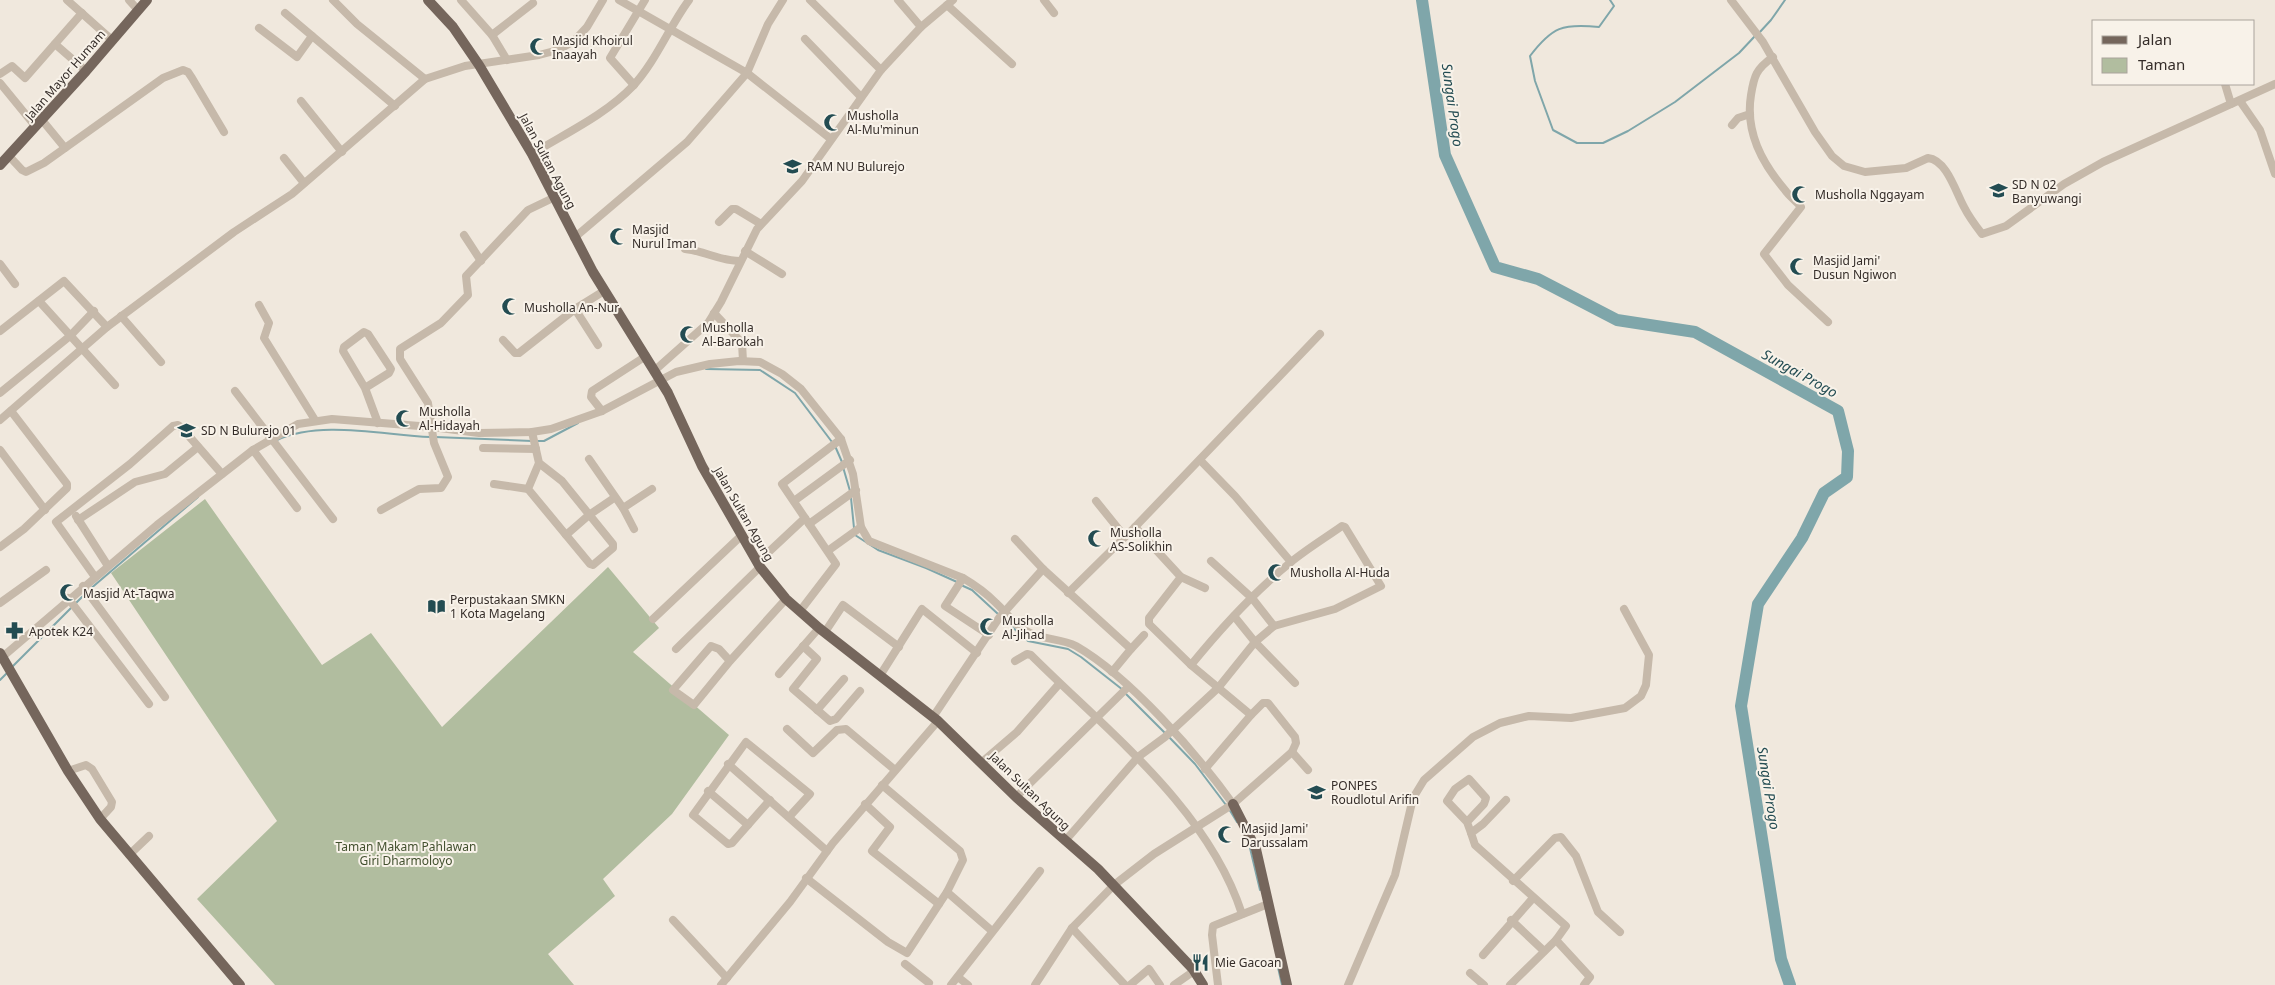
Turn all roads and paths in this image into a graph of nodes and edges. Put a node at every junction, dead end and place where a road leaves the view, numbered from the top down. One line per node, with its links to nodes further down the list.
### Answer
1 (67, 0): 21 (street)
2 (129, 0): 19 (street)
3 (147, 0): 19 (main road, Jalan Mayor Humam)
4 (333, 0): 40 (street)
5 (428, 0): 35 (main road, Jalan Sultan Agung)
6 (473, 0): 17 (street)
7 (603, 0): 33 (street)
8 (619, 0): 20 (street)
9 (645, 0): 20 (street)
10 (689, 0): 26 (street)
11 (783, 0): 38 (street)
12 (810, 0): 36 (street)
13 (898, 0): 24 (street)
14 (1044, 0): 23 (street)
15 (1731, 0): 32 (street)
16 (950, 2): 24 (street); 34 (street)
17 (463, 3): 27 (street)
18 (534, 3): 27 (street)
19 (138, 10): 30 (main road, Jalan Mayor Humam)
20 (638, 11): 26 (street); 43 (street)
21 (82, 13): 30 (street); 31 (street)
22 (285, 13): 28 (street)
23 (1054, 13)
24 (921, 27): 36 (street)
25 (259, 28): 28 (street)
26 (672, 29): 38 (street); 43 (street)
27 (492, 35): 33 (street)
28 (312, 36): 49 (street)
29 (805, 39): 45 (street)
30 (112, 40): 37 (main road, Jalan Mayor Humam)
31 (55, 44): 37 (street); 39 (street)
32 (1773, 57): 48 (street); 50 (street)
33 (507, 60): 35 (street)
34 (1012, 64)
35 (479, 65): 40 (street); 57 (main road, Jalan Sultan Agung)
36 (881, 70): 45 (street)
37 (86, 71): 51 (main road, Jalan Mayor Humam)
38 (747, 73): 54 (street); 67 (street)
39 (0, 74)
40 (425, 79): 49 (street)
41 (0, 83): 51 (street)
42 (2275, 84): 47 (street)
43 (634, 85): 57 (street)
44 (2225, 85): 48 (street)
45 (861, 97): 54 (street)
46 (301, 101): 56 (street)
47 (2240, 101): 48 (street); 61 (street)
48 (2231, 104)
49 (395, 106): 56 (street)
50 (1750, 114): 52 (street); 82 (street)
51 (39, 124): 55 (street); 58 (main road, Jalan Mayor Humam)
52 (1732, 125)
53 (224, 132): 55 (street)
54 (831, 139): 65 (street)
55 (65, 148): 58 (street)
56 (342, 152): 62 (street)
57 (532, 154): 63 (main road, Jalan Sultan Agung)
58 (9, 156): 60 (main road, Jalan Mayor Humam)
59 (284, 158): 62 (street)
60 (0, 165)
61 (2275, 174)
62 (304, 183): 81 (street)
63 (553, 198): 67 (main road, Jalan Sultan Agung); 70 (street)
64 (719, 222): 65 (street)
65 (761, 224): 69 (street)
66 (464, 235): 70 (street)
67 (574, 238): 75 (main road, Jalan Sultan Agung)
68 (685, 249): 71 (street)
69 (745, 251): 71 (street); 73 (street)
70 (481, 261): 104 (street)
71 (740, 261): 80 (street)
72 (0, 264): 74 (street)
73 (782, 274)
74 (16, 284)
75 (604, 291): 78 (street); 90 (main road, Jalan Sultan Agung)
76 (39, 301): 79 (street); 84 (street); 86 (street)
77 (259, 305): 102 (street)
78 (575, 309): 87 (street); 88 (street)
79 (94, 311): 83 (street); 86 (street)
80 (714, 313): 91 (street); 93 (street)
81 (121, 316): 83 (street); 92 (street)
82 (1828, 322)
83 (107, 327): 89 (street)
84 (0, 331)
85 (1320, 334): 114 (street)
86 (70, 336): 89 (street); 98 (street)
87 (503, 340)
88 (598, 345)
89 (82, 349): 94 (street); 99 (street)
90 (646, 356): 93 (main road, Jalan Sultan Agung); 100 (street)
91 (743, 361): 95 (street); 105 (street)
92 (160, 362)
93 (654, 371): 95 (main road, Jalan Sultan Agung)
94 (115, 385)
95 (664, 387): 100 (street); 137 (main road, Jalan Sultan Agung)
96 (365, 388): 96 (street); 103 (street)
97 (235, 392): 107 (street)
98 (0, 393)
99 (11, 411): 101 (street); 126 (street)
100 (602, 411): 106 (street)
101 (0, 420)
102 (315, 420): 103 (street); 107 (street)
103 (378, 423): 104 (street)
104 (432, 432): 106 (street); 128 (street)
105 (841, 439): 113 (street); 122 (street)
106 (534, 440): 109 (street); 115 (street)
107 (273, 442): 111 (street); 130 (street)
108 (198, 447): 116 (street); 127 (street); 131 (street)
109 (483, 448)
110 (0, 450): 126 (street)
111 (256, 454): 116 (street); 124 (street)
112 (589, 459): 121 (street)
113 (850, 460): 120 (street); 122 (street)
114 (1200, 460): 134 (street); 143 (street)
115 (539, 463): 118 (street); 129 (street)
116 (222, 474): 145 (street)
117 (494, 484): 118 (street)
118 (528, 488): 136 (street)
119 (652, 489): 125 (street)
120 (856, 490): 132 (street); 133 (street)
121 (614, 498): 125 (street); 129 (street)
122 (794, 501): 132 (street)
123 (1096, 501): 138 (street)
124 (297, 508)
125 (623, 508): 135 (street)
126 (44, 510): 140 (street)
127 (72, 510): 131 (street); 148 (street)
128 (381, 510)
129 (589, 515): 136 (street); 136 (street)
130 (333, 519)
131 (78, 520): 145 (street)
132 (807, 521): 141 (street); 144 (street)
133 (861, 527): 141 (street); 150 (street)
134 (1135, 527): 138 (street); 149 (street)
135 (634, 529)
136 (566, 535)
137 (742, 535): 144 (main road, Jalan Sultan Agung); 162 (street)
138 (1125, 537): 153 (street)
139 (1015, 539): 146 (street)
140 (0, 547)
141 (829, 550): 159 (street)
142 (1210, 560): 154 (street)
143 (1290, 562): 154 (street); 163 (street)
144 (758, 565): 155 (main road, Jalan Sultan Agung); 170 (street)
145 (108, 566): 148 (street)
146 (1042, 569): 153 (street); 160 (street)
147 (46, 570): 156 (street)
148 (95, 577): 152 (street)
149 (1182, 577): 151 (street); 176 (street)
150 (963, 578): 160 (street); 165 (street)
151 (1205, 588)
152 (86, 589): 157 (street); 186 (street)
153 (1068, 593): 171 (street)
154 (1252, 598): 161 (street); 163 (street)
155 (786, 599): 159 (main road, Jalan Sultan Agung); 174 (street)
156 (0, 602)
157 (72, 603): 173 (street); 187 (street)
158 (1624, 609): 255 (street)
159 (800, 611): 164 (main road, Jalan Sultan Agung)
160 (1002, 615): 165 (street); 177 (street)
161 (1234, 616): 167 (street); 176 (street)
162 (653, 619)
163 (1274, 626): 167 (street)
164 (822, 630): 168 (street); 169 (street); 179 (main road, Jalan Sultan Agung)
165 (989, 635): 172 (street)
166 (1144, 635): 171 (street)
167 (1255, 642): 181 (street); 183 (street)
168 (803, 646): 178 (street); 188 (street)
169 (899, 647): 172 (street); 179 (street)
170 (676, 649)
171 (1130, 649): 177 (street)
172 (977, 654): 191 (street)
173 (3, 659): 201 (main road)
174 (730, 661): 174 (street)
175 (1015, 661): 182 (street)
176 (1191, 665): 183 (street)
177 (1112, 672): 184 (street)
178 (779, 674)
179 (880, 674): 191 (main road, Jalan Sultan Agung)
180 (844, 679): 188 (street)
181 (1296, 683)
182 (1059, 684): 190 (street); 196 (street)
183 (1218, 688): 189 (street); 193 (street)
184 (1125, 690): 190 (street); 193 (street)
185 (860, 691): 188 (street)
186 (165, 697)
187 (149, 704)
188 (817, 710)
189 (1251, 715): 194 (street); 198 (street)
190 (1097, 718): 195 (street); 204 (street)
191 (935, 719): 196 (main road, Jalan Sultan Agung); 199 (street)
192 (787, 729): 199 (street)
193 (1168, 734): 195 (street); 198 (street)
194 (1292, 752): 200 (street); 208 (street)
195 (1138, 757): 213 (street); 216 (street)
196 (982, 762): 204 (main road, Jalan Sultan Agung)
197 (728, 764): 203 (street); 205 (street); 209 (street)
198 (1205, 768): 208 (street)
199 (895, 770): 202 (street)
200 (1308, 770)
201 (68, 771): 210 (main road); 210 (street)
202 (882, 785): 207 (street); 223 (street)
203 (708, 791): 212 (street); 212 (street)
204 (1016, 797): 216 (main road, Jalan Sultan Agung)
205 (770, 800): 209 (street); 212 (street)
206 (1506, 800): 214 (street)
207 (865, 804): 217 (street); 225 (street)
208 (1230, 806): 213 (street); 226 (main road)
209 (789, 817): 217 (street)
210 (100, 819): 218 (main road)
211 (1467, 822): 211 (street); 214 (street)
212 (748, 825)
213 (1195, 828): 222 (street); 227 (street)
214 (1471, 833): 221 (street)
215 (149, 836): 218 (street)
216 (1065, 841): 222 (main road, Jalan Sultan Agung)
217 (827, 851): 220 (street)
218 (130, 855): 243 (main road)
219 (1040, 871): 231 (street)
220 (806, 878): 225 (street); 240 (street)
221 (1513, 881): 224 (street); 232 (street)
222 (1114, 885): 230 (street); 237 (main road, Jalan Sultan Agung)
223 (947, 892): 225 (street); 231 (street)
224 (1533, 898): 229 (street); 233 (street)
225 (939, 904)
226 (1268, 904): 227 (street); 254 (main road)
227 (1242, 914): 253 (street)
228 (674, 920): 240 (street)
229 (1511, 920): 234 (street); 235 (street)
230 (1072, 928): 242 (street); 248 (street)
231 (992, 931): 239 (street)
232 (1620, 932)
233 (1556, 940): 234 (street); 258 (street)
234 (1544, 951): 257 (street)
235 (1483, 955)
236 (905, 964): 241 (street)
237 (1194, 971): 251 (street); 252 (main road, Jalan Sultan Agung)
238 (1470, 973): 256 (street)
239 (958, 977): 245 (street); 246 (street)
240 (727, 978): 244 (street)
241 (930, 981)
242 (1037, 982): 247 (street)
243 (240, 985)
244 (721, 985)
245 (951, 985)
246 (968, 985)
247 (1046, 985)
248 (1126, 985)
249 (1130, 985): 250 (street)
250 (1160, 985)
251 (1174, 985)
252 (1203, 985)
253 (1218, 985)
254 (1287, 985)
255 (1348, 985)
256 (1484, 985)
257 (1510, 985)
258 (1584, 985)

